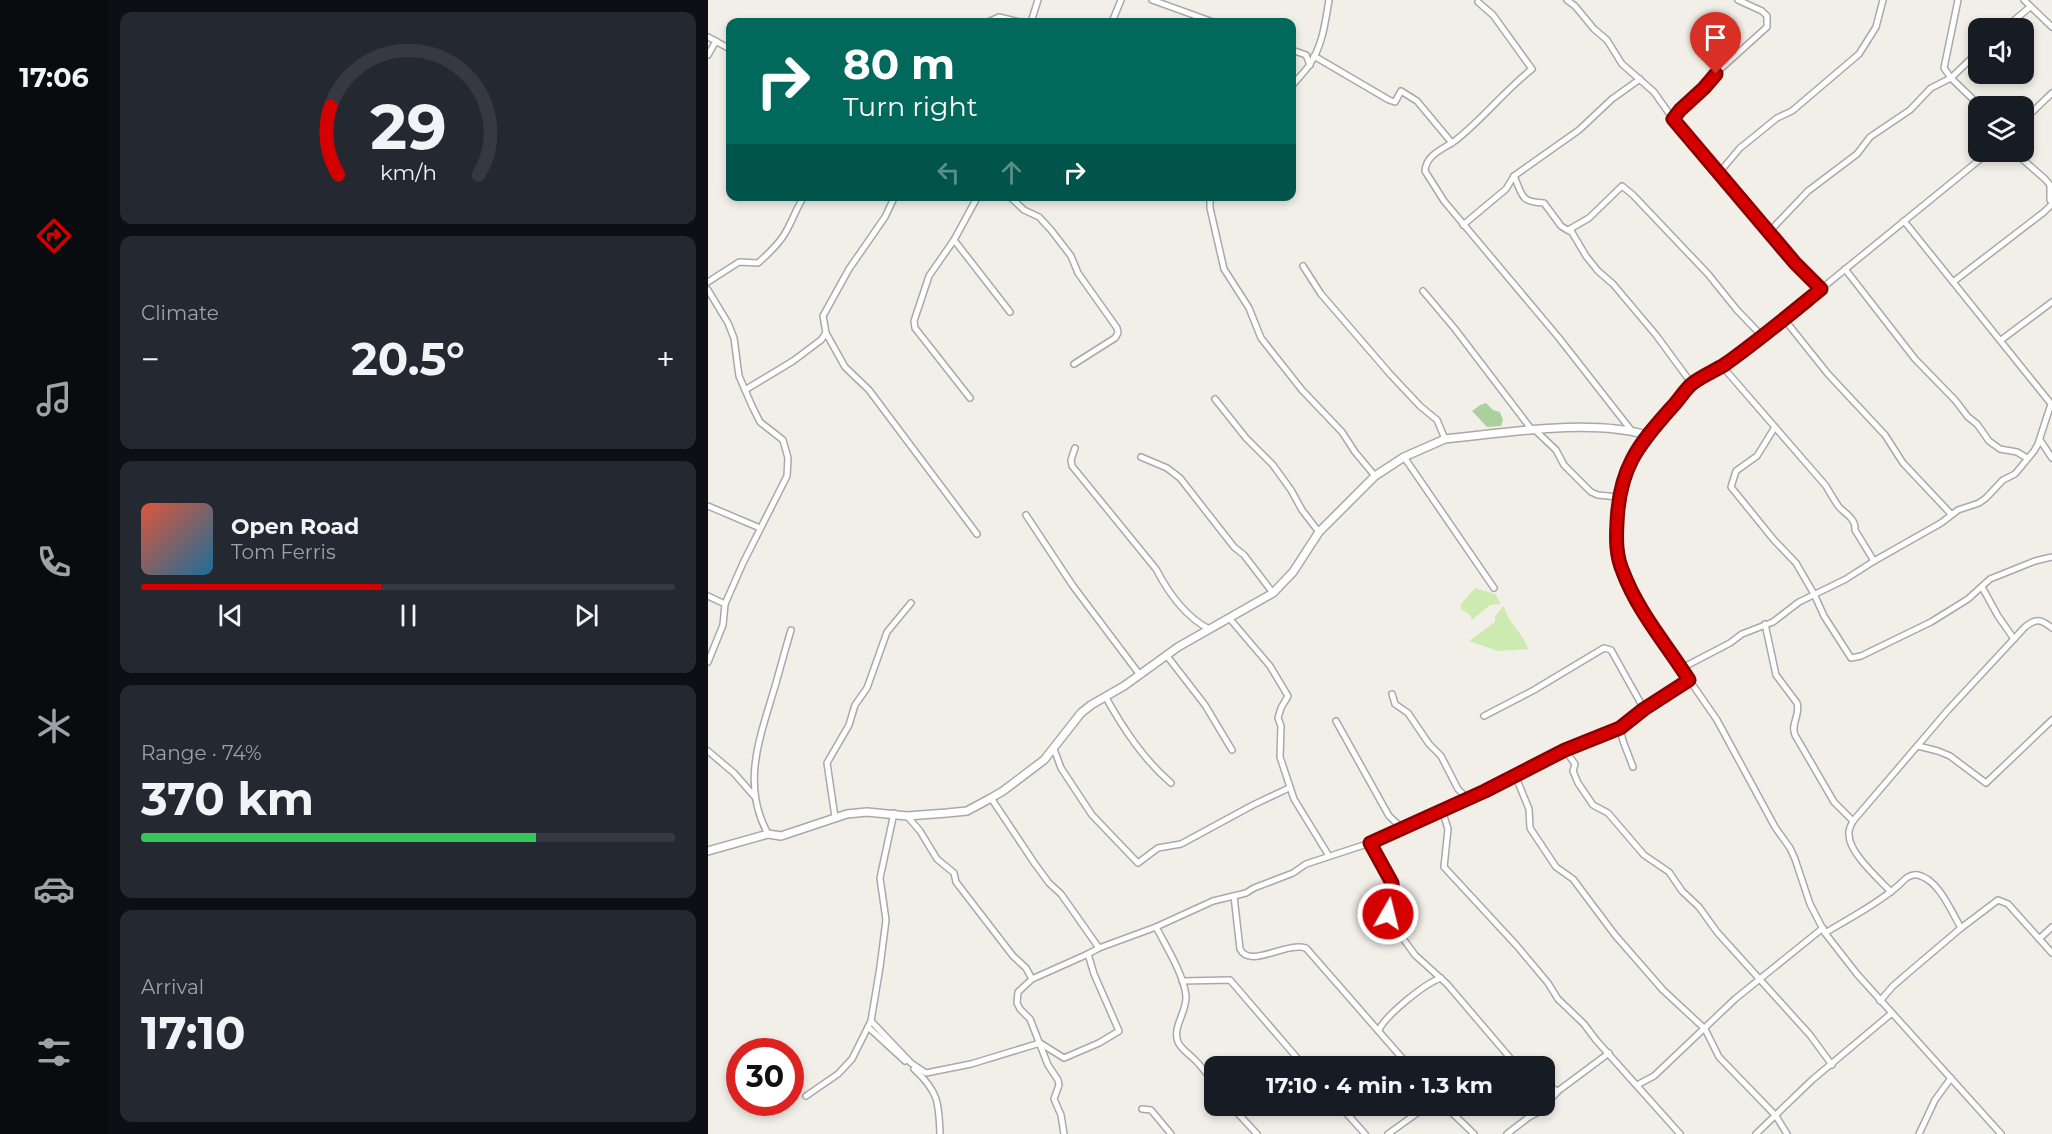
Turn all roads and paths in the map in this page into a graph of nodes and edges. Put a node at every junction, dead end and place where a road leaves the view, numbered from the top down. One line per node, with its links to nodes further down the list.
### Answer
1 (1038, 0): 12 (street)
2 (1120, 0): 13 (street)
3 (1152, 0): 14 (street)
4 (1329, 0): 22 (street)
5 (1567, 0): 26 (street)
6 (1738, 0): 31 (street)
7 (1882, 0): 35 (street)
8 (1958, 0): 25 (street)
9 (2024, 0): 11 (street)
10 (1478, 2): 32 (street)
11 (2030, 7): 15 (street); 16 (street)
12 (1032, 18)
13 (1113, 18)
14 (1202, 18)
15 (2017, 18)
16 (2052, 27)
17 (708, 37): 18 (street)
18 (716, 41): 19 (street); 21 (street)
19 (726, 47)
20 (1296, 52): 24 (street)
21 (708, 55)
22 (1314, 57): 24 (street); 32 (street)
23 (1968, 61): 25 (street)
24 (1310, 65): 27 (street)
25 (1950, 78): 29 (street); 46 (street)
26 (1640, 79): 31 (street); 36 (street)
27 (1296, 81)
28 (2052, 93): 30 (street)
29 (1969, 96)
30 (2034, 110)
31 (1673, 119): 35 (street)
32 (1452, 143): 44 (street)
33 (1977, 162): 43 (street)
34 (2025, 162): 42 (street)
35 (1718, 174): 46 (street)
36 (1514, 176): 44 (street); 45 (street)
37 (801, 201): 50 (street)
38 (893, 201): 58 (street)
39 (975, 201): 47 (street)
40 (1014, 201): 61 (street)
41 (1210, 201): 80 (street)
42 (2052, 203): 51 (street)
43 (1904, 221): 49 (street); 51 (street)
44 (1463, 225): 71 (street)
45 (1570, 229): 59 (street); 63 (street)
46 (1768, 232): 52 (street)
47 (954, 240): 56 (street); 65 (street)
48 (1303, 266): 73 (street)
49 (1845, 269): 52 (street); 78 (street)
50 (708, 282)
51 (1953, 282): 60 (street)
52 (1821, 289): 57 (street)
53 (708, 290): 64 (street)
54 (1423, 291): 70 (street)
55 (2052, 302): 60 (street)
56 (1010, 312)
57 (1784, 319): 59 (street); 83 (street)
58 (826, 333): 64 (street); 87 (street)
59 (1762, 336): 62 (street)
60 (2001, 340): 66 (street)
61 (1074, 364)
62 (1722, 366): 63 (street); 69 (street)
63 (1692, 384): 72 (street)
64 (745, 390): 85 (street)
65 (970, 398)
66 (2049, 398): 68 (street)
67 (1215, 399): 86 (street)
68 (2052, 405): 74 (street)
69 (1775, 427): 89 (street); 94 (street)
70 (1534, 430): 71 (street); 73 (street); 81 (street)
71 (1631, 430): 72 (street)
72 (1647, 435): 81 (street)
73 (1445, 439): 77 (street)
74 (2040, 440): 78 (street); 79 (street)
75 (1075, 448): 100 (street)
76 (1141, 457): 92 (street)
77 (1404, 457): 80 (street); 91 (street)
78 (2027, 458): 83 (street)
79 (2052, 458)
80 (1375, 476): 86 (street)
81 (1618, 497): 105 (street)
82 (708, 506): 85 (street)
83 (1952, 514): 89 (street)
84 (1026, 515): 106 (street)
85 (760, 528): 96 (street)
86 (1319, 532): 92 (street)
87 (977, 534)
88 (2052, 557): 90 (street)
89 (1874, 561): 94 (street)
90 (1982, 587): 94 (street); 102 (street)
91 (1494, 588)
92 (1273, 593): 97 (street)
93 (708, 596): 96 (street)
94 (1811, 596): 98 (street)
95 (910, 603): 130 (street)
96 (725, 604): 104 (street)
97 (1230, 619): 100 (street); 123 (street)
98 (1765, 624): 105 (street); 131 (street)
99 (2052, 628): 102 (street)
100 (1209, 629): 103 (street)
101 (791, 630): 124 (street)
102 (2014, 639): 115 (street)
103 (1167, 656): 106 (street); 117 (street)
104 (708, 662)
105 (1682, 668): 107 (street)
106 (1140, 675): 109 (street)
107 (1689, 680): 110 (street); 142 (street)
108 (1392, 694): 126 (street)
109 (1105, 696): 116 (street); 122 (street)
110 (1644, 709): 111 (street); 114 (street)
111 (1484, 716)
112 (2052, 720): 115 (street)
113 (1336, 721): 132 (street)
114 (1620, 728): 118 (street); 120 (street)
115 (1918, 746): 131 (street)
116 (1054, 749): 123 (street); 125 (street)
117 (1232, 750)
118 (1565, 750): 121 (street); 149 (street)
119 (708, 751): 124 (street)
120 (1633, 767)
121 (1515, 774): 126 (street); 157 (street)
122 (1171, 783)
123 (1289, 788): 136 (street)
124 (755, 797): 133 (street)
125 (992, 798): 129 (street); 144 (street)
126 (1467, 798): 127 (street)
127 (1442, 810): 132 (street); 160 (street)
128 (894, 813): 129 (street); 130 (street); 155 (street)
129 (907, 816): 148 (street)
130 (835, 817): 133 (street)
131 (1853, 821): 137 (street)
132 (1402, 828): 134 (street)
133 (768, 834): 135 (street)
134 (1370, 843): 136 (street); 147 (street)
135 (708, 851)
136 (1329, 856): 138 (street)
137 (1891, 892): 141 (street); 142 (street)
138 (1234, 896): 139 (street); 153 (street)
139 (1156, 927): 144 (street); 150 (street)
140 (2052, 927): 143 (street)
141 (1961, 928): 143 (street); 151 (street)
142 (1824, 931): 149 (street); 151 (street)
143 (2039, 939): 145 (street)
144 (1099, 948): 146 (street)
145 (2052, 953)
146 (1088, 954): 148 (street); 159 (street)
147 (1441, 978): 154 (street); 163 (street)
148 (1032, 979): 159 (street)
149 (1760, 980): 157 (street); 164 (street)
150 (1182, 981): 161 (street); 165 (street)
151 (1880, 1001): 152 (street)
152 (1892, 1013): 164 (street); 166 (street)
153 (1368, 1018): 154 (street); 158 (street)
154 (1385, 1020): 158 (street)
155 (871, 1021): 156 (street); 159 (street)
156 (868, 1027): 170 (street); 177 (street)
157 (1705, 1029): 167 (street); 176 (street)
158 (1379, 1030): 162 (street)
159 (1040, 1043): 178 (street)
160 (1609, 1053): 167 (street); 169 (street)
161 (1295, 1056)
162 (1400, 1056)
163 (1508, 1056)
164 (1832, 1065): 176 (street)
165 (1204, 1071)
166 (1951, 1078): 188 (street); 189 (street)
167 (1637, 1085): 185 (street)
168 (1555, 1090): 169 (street)
169 (1558, 1091): 184 (street)
170 (806, 1096)
171 (1142, 1109): 179 (street)
172 (1240, 1116): 180 (street)
173 (1349, 1116): 181 (street)
174 (1413, 1116): 182 (street)
175 (1455, 1116): 183 (street)
176 (1776, 1116): 186 (street); 187 (street)
177 (940, 1134)
178 (1064, 1134)
179 (1171, 1134)
180 (1257, 1134)
181 (1365, 1134)
182 (1388, 1134)
183 (1474, 1134)
184 (1507, 1134)
185 (1680, 1134)
186 (1756, 1134)
187 (1787, 1134)
188 (1919, 1134)
189 (2001, 1134)

